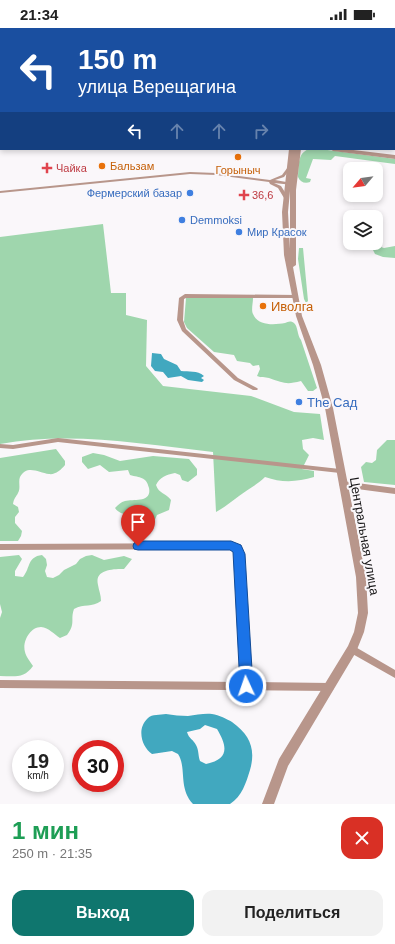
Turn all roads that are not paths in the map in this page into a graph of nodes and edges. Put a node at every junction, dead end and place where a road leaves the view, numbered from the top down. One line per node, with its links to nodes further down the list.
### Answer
1 (340, 150): 3 (street)
2 (292, 152): 4 (street); 6 (street)
3 (395, 158)
4 (289, 168): 5 (street); 6 (street)
5 (260, 180): 6 (street); 7 (street); 8 (street)
6 (290, 184): 8 (street); 9 (street)
7 (0, 192)
8 (286, 197): 9 (street)
9 (292, 278): 10 (street, Центральная улица)
10 (295, 296): 11 (street); 13 (street, Центральная улица)
11 (255, 389)
12 (0, 446): 13 (street)
13 (340, 471): 14 (street, Центральная улица)
14 (342, 484): 15 (street); 17 (street, Центральная улица)
15 (395, 491)
16 (0, 547): 20 (street)
17 (352, 649): 18 (street); 21 (street, Центральная улица)
18 (395, 674)
19 (0, 684): 20 (street)
20 (246, 686): 21 (street)
21 (330, 687): 22 (street, Центральная улица)
22 (268, 804)

